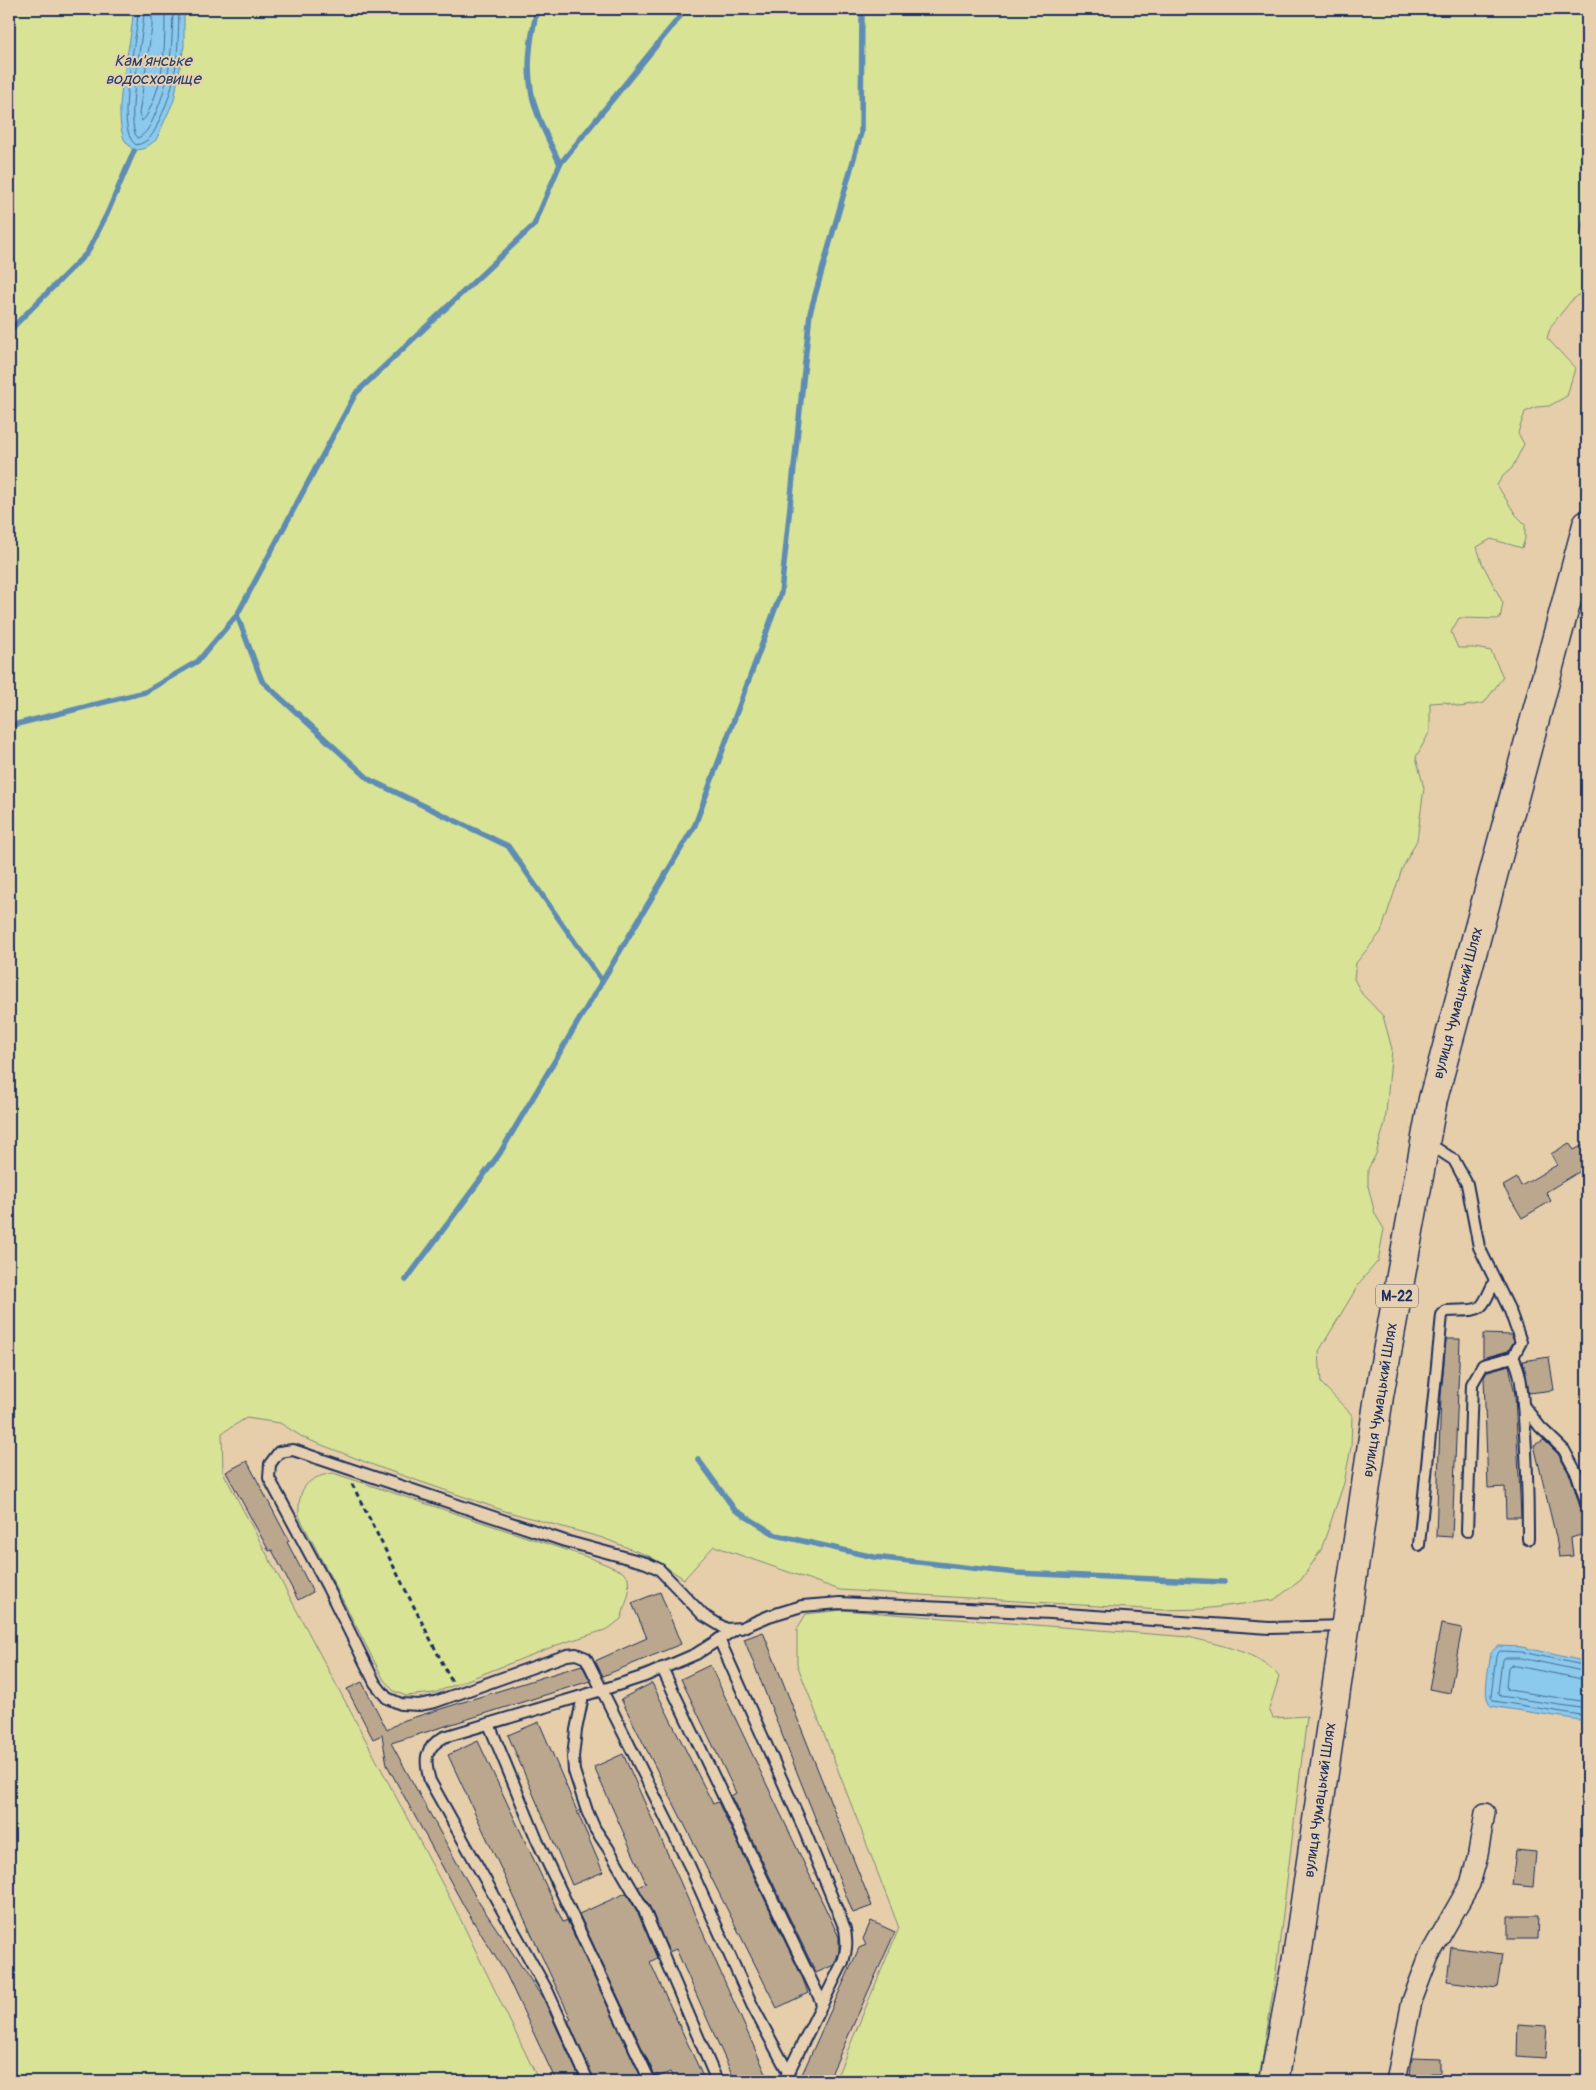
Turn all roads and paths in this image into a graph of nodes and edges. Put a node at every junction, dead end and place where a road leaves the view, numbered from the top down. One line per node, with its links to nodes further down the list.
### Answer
1 (1587, 526): 2 (highway, вулиця Чумацький Шлях / М-22)
2 (1425, 1141): 3 (lane); 11 (highway, вулиця Чумацький Шлях / М-22)
3 (1495, 1280): 4 (lane); 10 (lane)
4 (1513, 1357): 5 (lane); 8 (lane)
5 (1523, 1404): 7 (lane); 9 (lane)
6 (344, 1467): 12 (lane); 16 (path); 16 (lane)
7 (1587, 1505)
8 (1467, 1531)
9 (1528, 1539)
10 (1419, 1545)
11 (1346, 1626): 12 (lane); 25 (highway, вулиця Чумацький Шлях / М-22)
12 (734, 1630): 13 (lane)
13 (719, 1639): 14 (lane); 20 (lane)
14 (662, 1668): 15 (lane); 20 (lane)
15 (602, 1690): 16 (lane); 17 (lane); 21 (lane)
16 (458, 1694)
17 (583, 1696): 18 (lane); 24 (lane)
18 (489, 1724): 22 (lane); 23 (lane)
19 (1485, 1813): 26 (street)
20 (822, 2003): 21 (lane)
21 (786, 2077)
22 (588, 2081)
23 (650, 2081)
24 (717, 2081)
25 (1274, 2081)
26 (1396, 2081)

